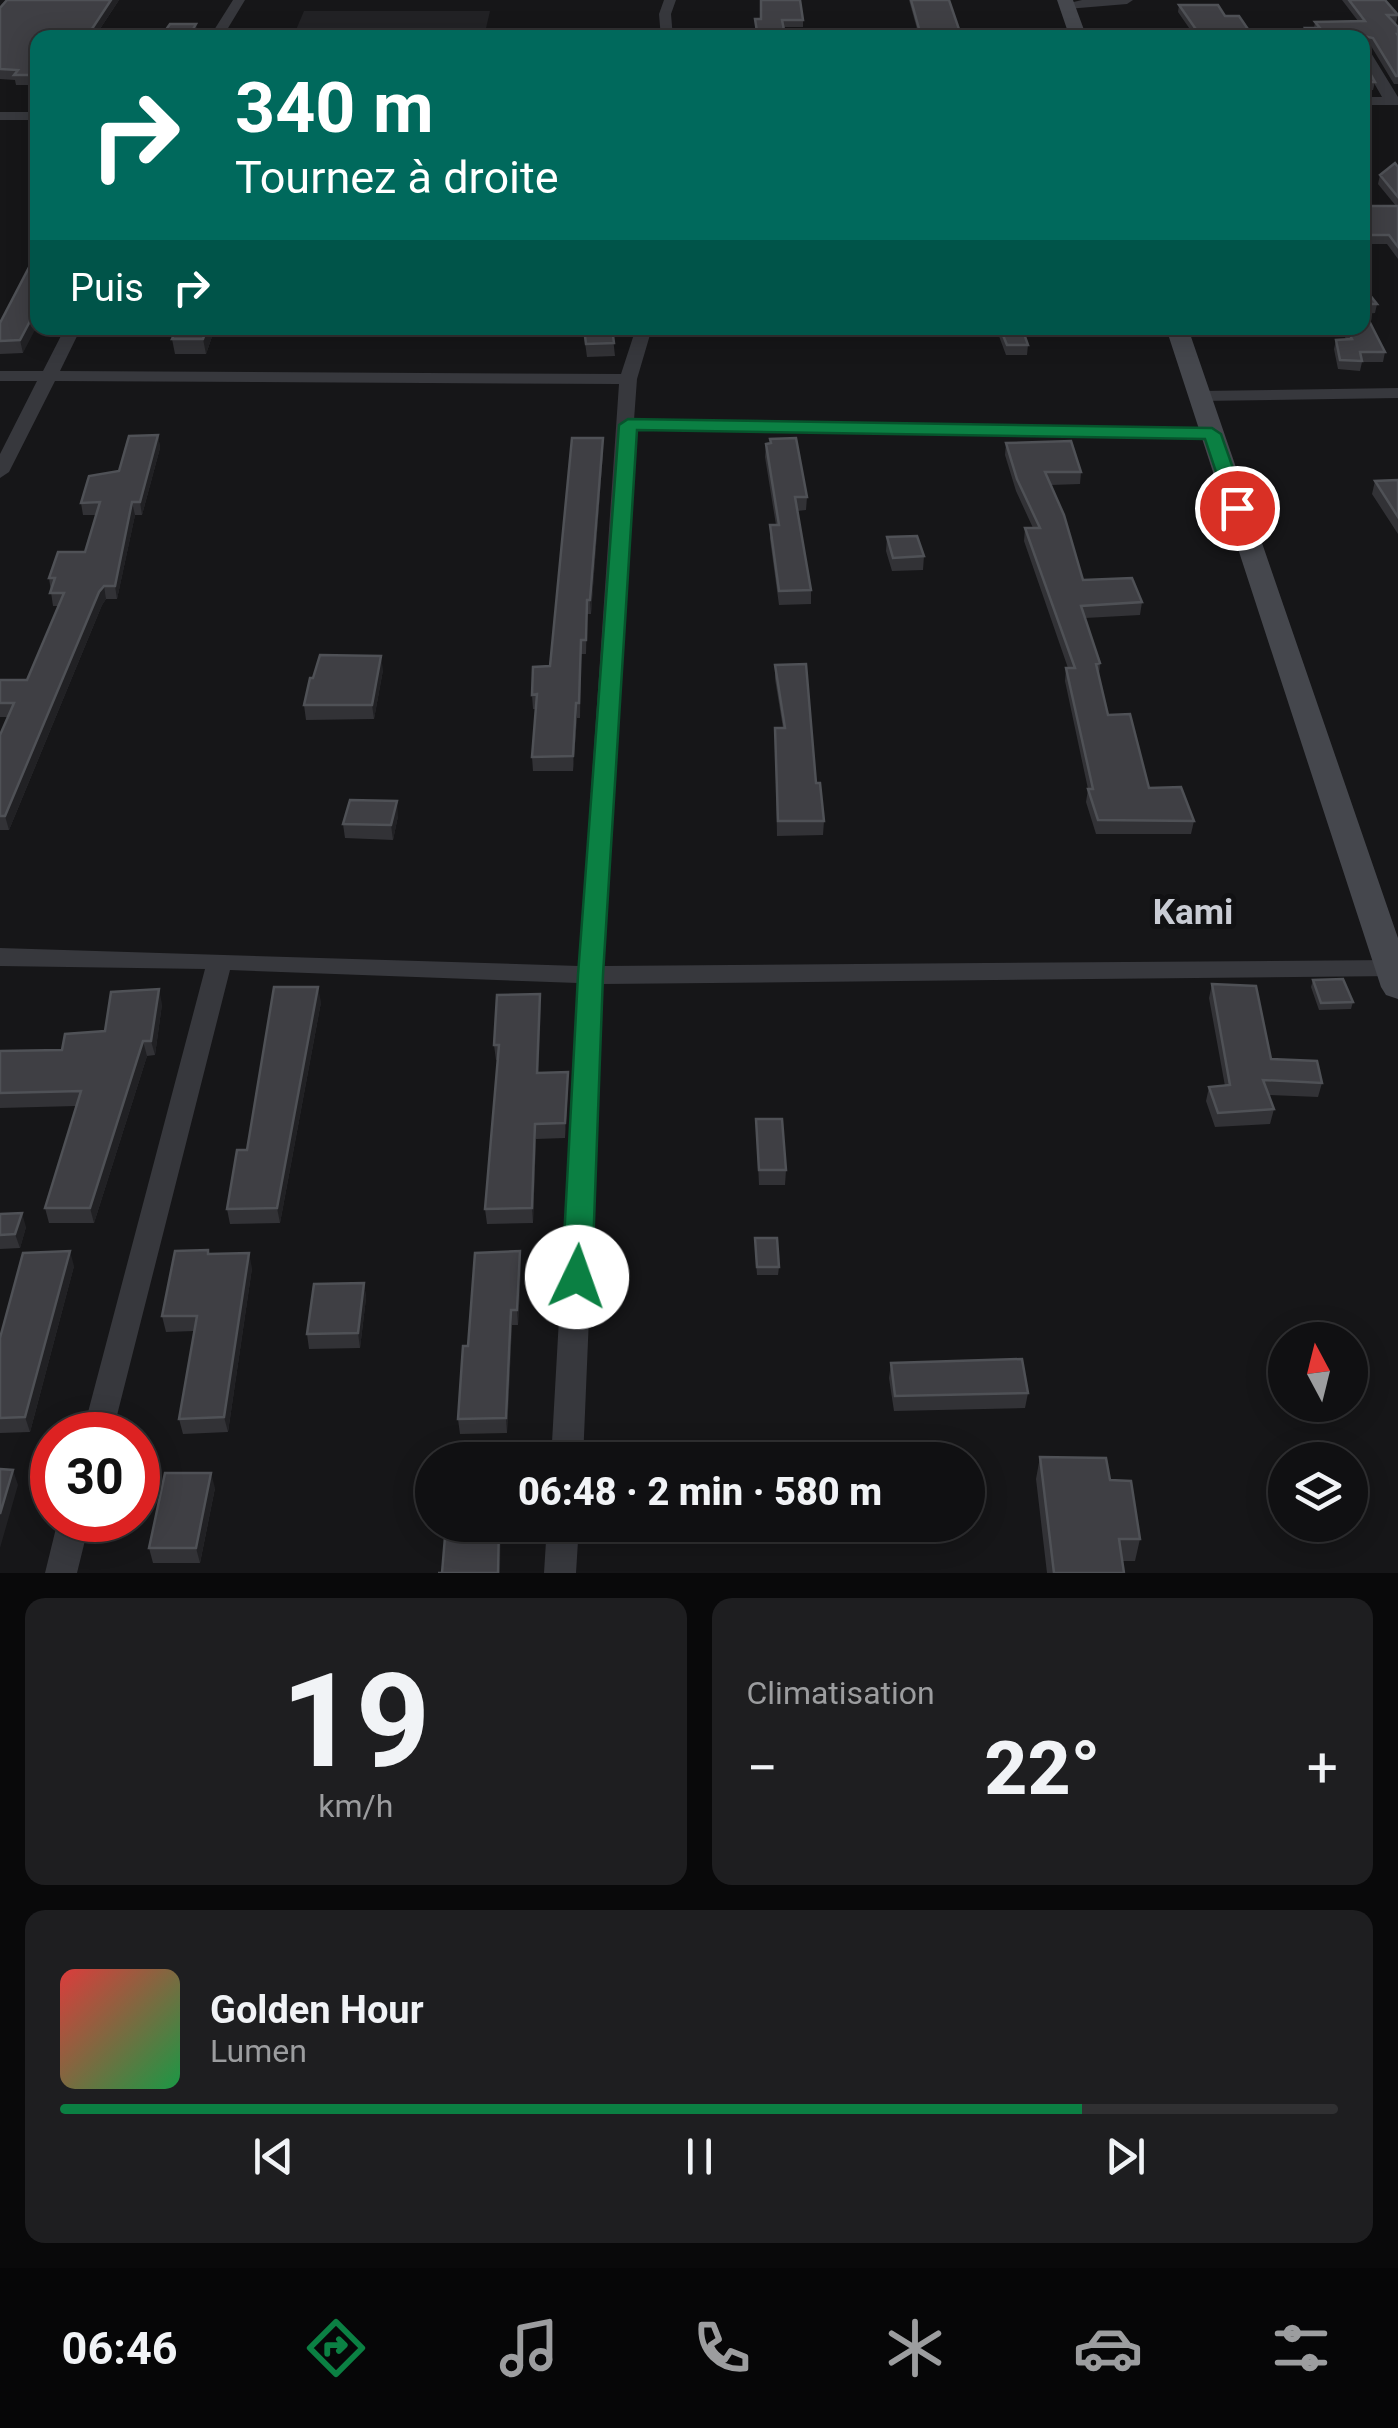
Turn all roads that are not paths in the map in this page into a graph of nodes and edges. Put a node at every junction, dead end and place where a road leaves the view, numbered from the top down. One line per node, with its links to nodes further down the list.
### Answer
1 (239, 0): 5 (street)
2 (670, 0): 6 (street)
3 (1127, 0): 4 (street)
4 (1066, 2): 7 (street)
5 (220, 30)
6 (666, 30)
7 (1076, 30)
8 (1370, 62): 9 (street)
9 (1394, 101)
10 (0, 116): 11 (street)
11 (30, 116)
12 (69, 335): 16 (street)
13 (642, 335): 17 (street)
14 (1179, 335): 19 (street)
15 (0, 376): 16 (street)
16 (48, 376): 17 (street); 22 (street)
17 (628, 379): 20 (street)
18 (1398, 393): 19 (street)
19 (1200, 396): 21 (street)
20 (628, 425): 21 (street); 25 (street)
21 (1212, 434): 26 (street)
22 (0, 472)
23 (0, 957): 24 (street)
24 (220, 961): 25 (street); 27 (street)
25 (591, 975): 26 (street); 28 (street)
26 (1395, 978)
27 (102, 1412)
28 (568, 1442)
29 (68, 1542): 31 (street)
30 (562, 1542): 32 (street)
31 (60, 1573)
32 (560, 1573)

